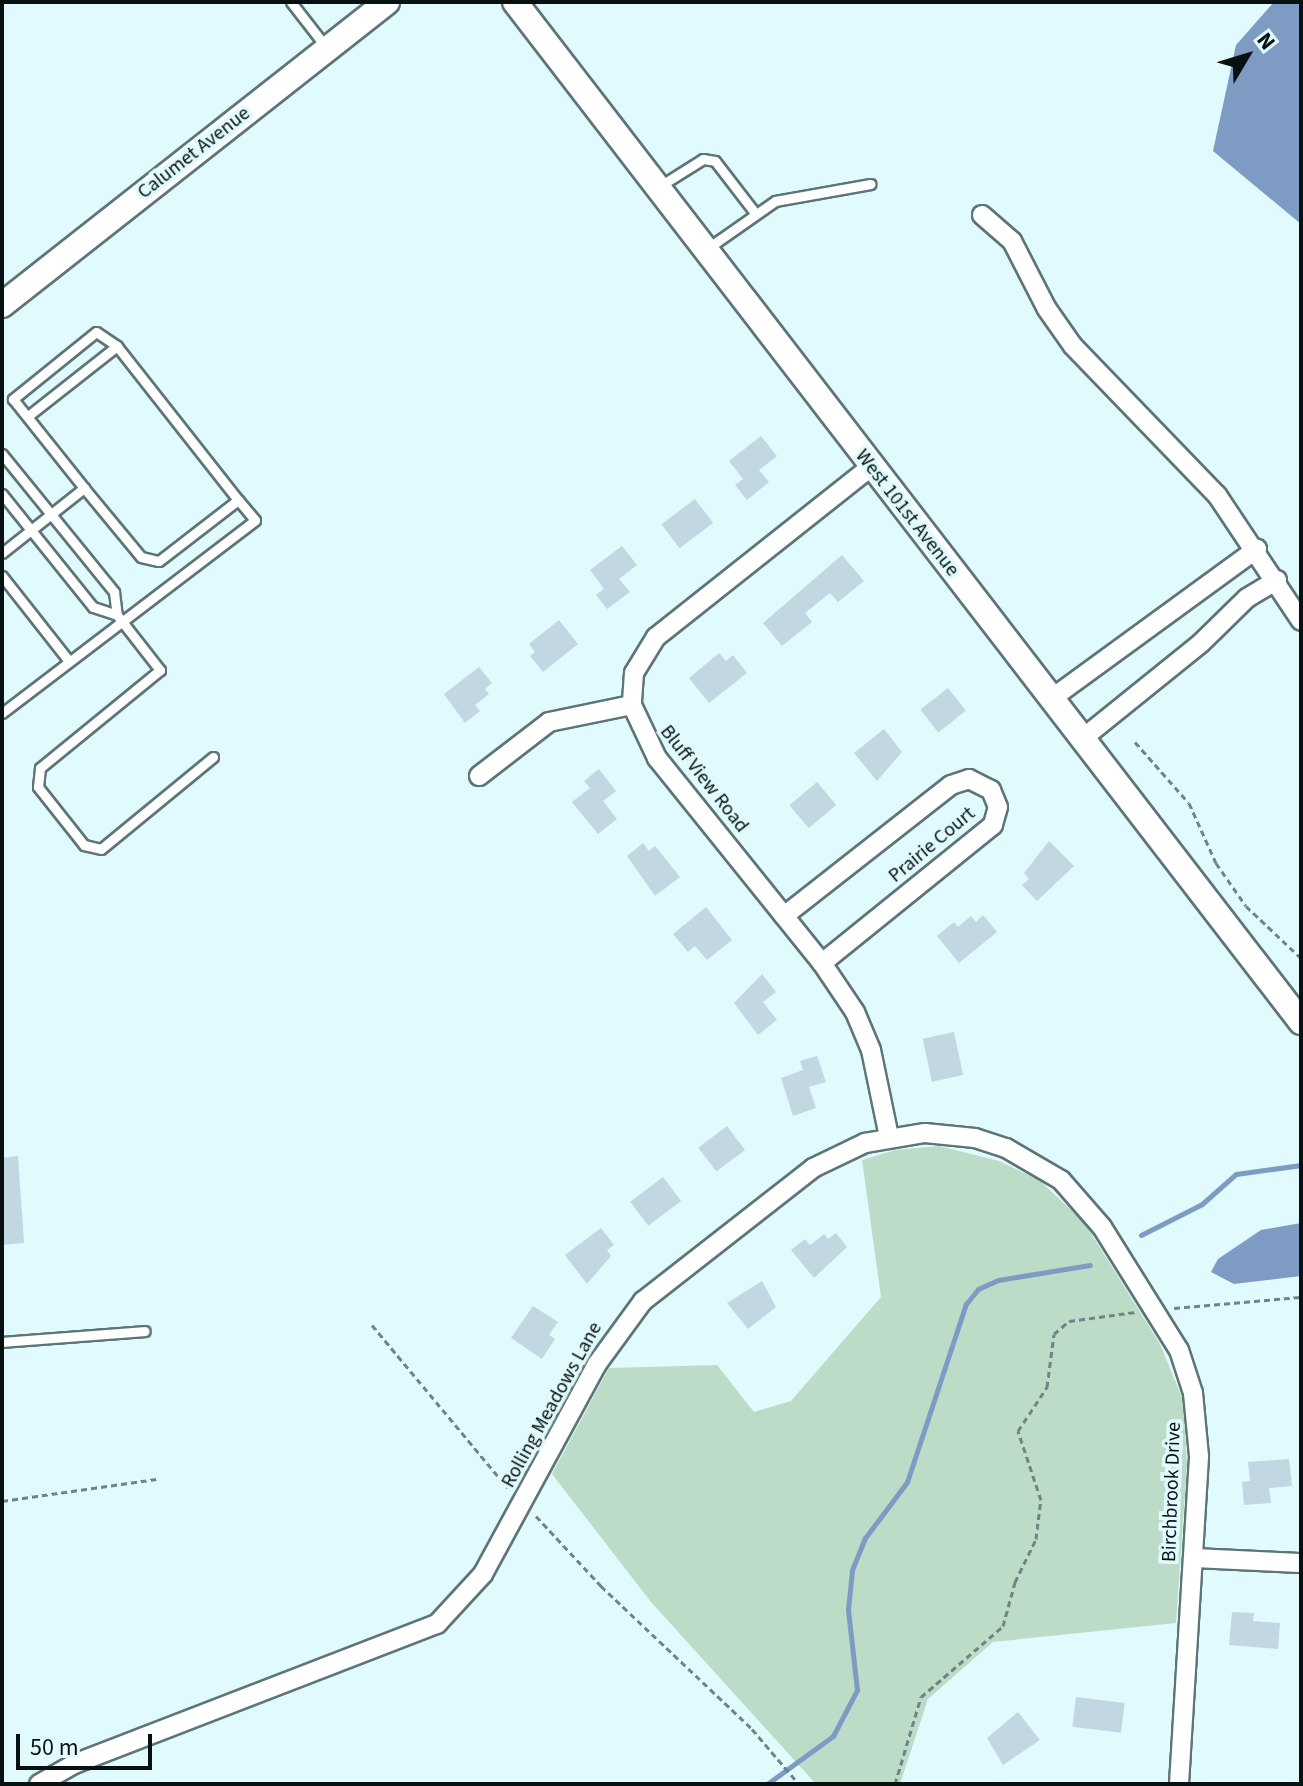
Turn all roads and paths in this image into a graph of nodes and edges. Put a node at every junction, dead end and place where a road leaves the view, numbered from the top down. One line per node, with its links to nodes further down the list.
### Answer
1 (291, 2): 4 (lane)
2 (387, 2): 4 (street, Calumet Avenue)
3 (515, 2): 6 (street, West 101st Avenue)
4 (328, 49): 10 (street, Calumet Avenue)
5 (870, 184): 7 (lane)
6 (658, 188): 7 (lane); 9 (street, West 101st Avenue)
7 (755, 213): 9 (lane)
8 (982, 215): 20 (street)
9 (705, 250): 14 (street, West 101st Avenue)
10 (2, 305)
11 (117, 346): 12 (lane); 12 (lane); 17 (lane)
12 (28, 416): 15 (lane)
13 (2, 454): 18 (lane)
14 (872, 466): 27 (street, West 101st Avenue); 28 (street)
15 (84, 488): 17 (lane); 18 (lane)
16 (2, 494): 19 (lane)
17 (238, 500): 24 (lane)
18 (51, 515): 19 (lane); 24 (lane)
19 (31, 531): 21 (lane); 24 (lane)
20 (1257, 549): 23 (street); 27 (street)
21 (2, 553)
22 (2, 576): 26 (lane)
23 (1277, 580): 25 (street); 30 (street)
24 (119, 618): 26 (lane); 32 (lane)
25 (1301, 621)
26 (69, 661): 29 (lane)
27 (1051, 699): 30 (street, West 101st Avenue)
28 (632, 705): 33 (street); 34 (street, Bluff View Road)
29 (2, 713)
30 (1082, 739): 37 (street, West 101st Avenue)
31 (1135, 742): 35 (path)
32 (213, 757)
33 (479, 776)
34 (784, 916): 36 (street, Bluff View Road); 36 (street, Prairie Court)
35 (1301, 958)
36 (822, 963): 38 (street, Bluff View Road)
37 (1301, 1022)
38 (889, 1137): 39 (street, Rolling Meadows Lane); 47 (street, Rolling Meadows Lane)
39 (1102, 1227): 41 (street, Birchbrook Drive)
40 (1301, 1297): 41 (path)
41 (1156, 1310): 48 (street, Birchbrook Drive); 52 (path)
42 (372, 1325): 47 (path)
43 (145, 1331): 44 (lane)
44 (2, 1342)
45 (156, 1479): 46 (path)
46 (2, 1501)
47 (523, 1502): 50 (path); 51 (street, Rolling Meadows Lane)
48 (1193, 1558): 49 (street); 53 (street, Birchbrook Drive)
49 (1301, 1563)
50 (798, 1782)
51 (39, 1784)
52 (895, 1784)
53 (1179, 1784)

